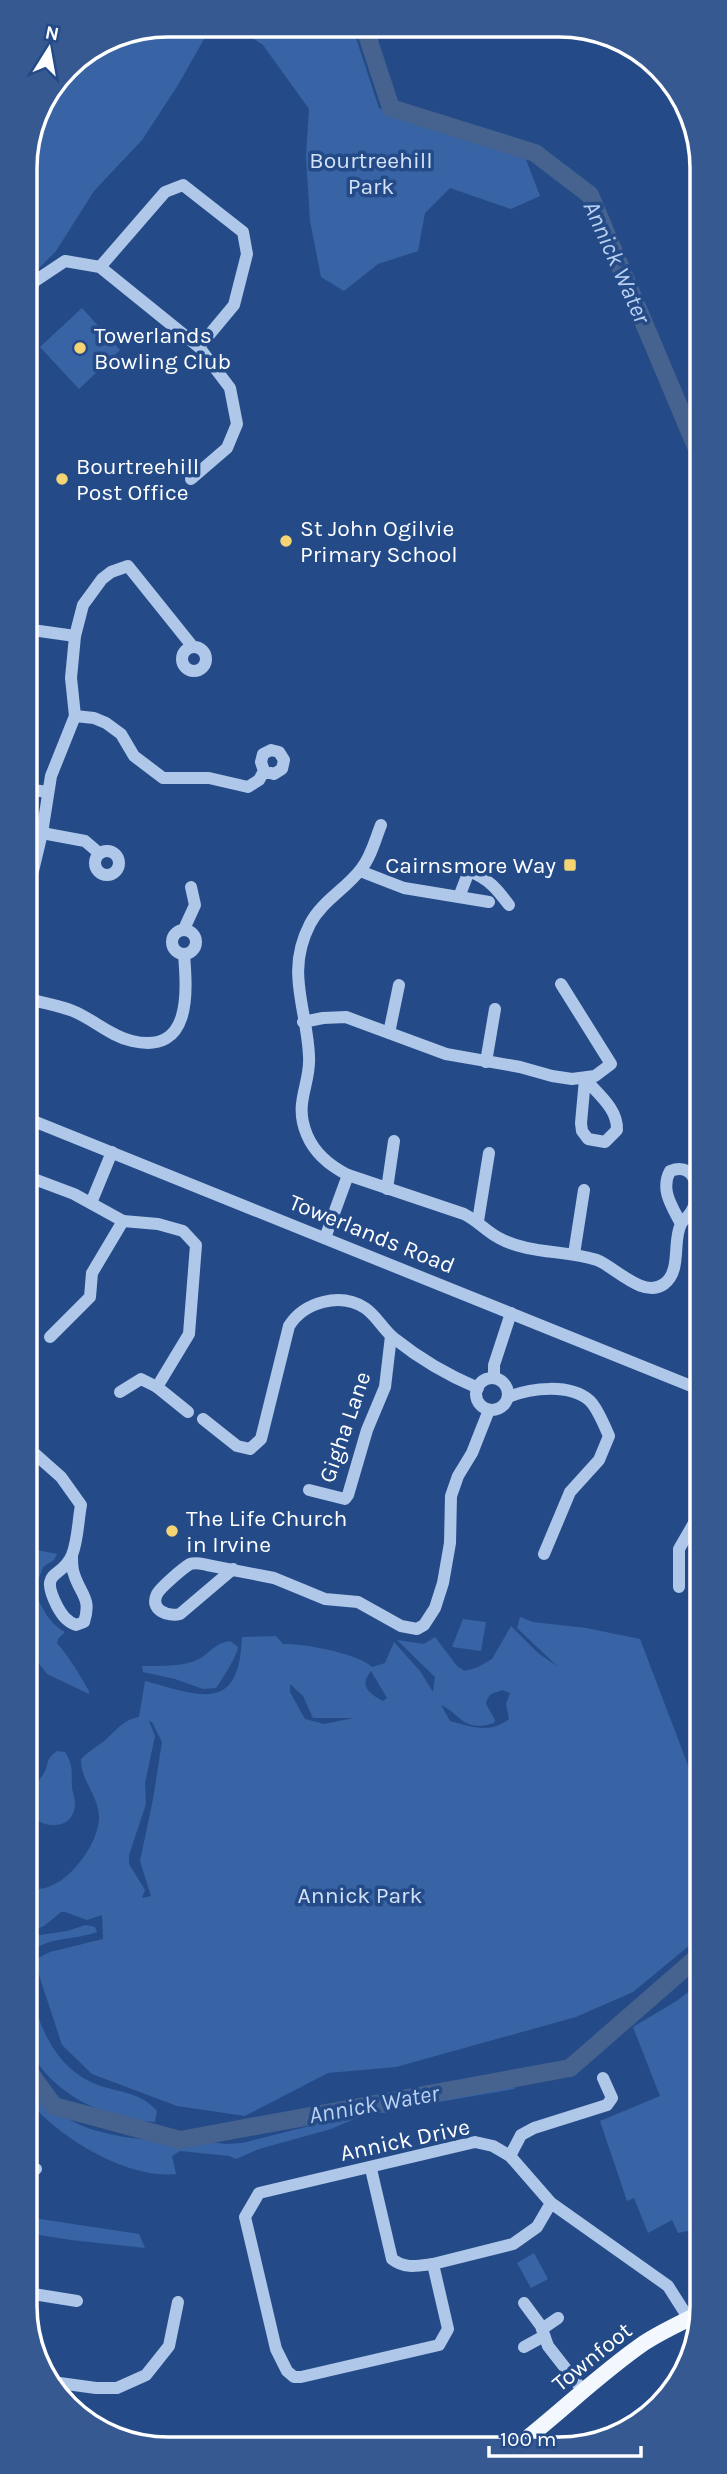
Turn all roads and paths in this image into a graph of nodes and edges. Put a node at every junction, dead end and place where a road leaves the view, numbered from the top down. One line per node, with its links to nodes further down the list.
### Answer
1 (100, 267): 2 (street); 3 (street); 3 (street)
2 (37, 280)
3 (199, 347): 4 (street)
4 (191, 479)
5 (37, 630): 6 (street)
6 (75, 635): 7 (street); 8 (street)
7 (193, 647)
8 (75, 716): 9 (street); 11 (street)
9 (264, 771)
10 (37, 790): 11 (street)
11 (48, 792): 13 (street)
12 (381, 825): 16 (street)
13 (42, 833): 14 (street); 15 (street)
14 (99, 853)
15 (37, 854)
16 (360, 871): 18 (street); 25 (street)
17 (191, 887): 23 (street)
18 (458, 897): 19 (street); 20 (street)
19 (489, 902)
20 (509, 905)
21 (561, 984): 28 (street)
22 (399, 985): 26 (street)
23 (37, 1001)
24 (495, 1009): 27 (street)
25 (303, 1022): 26 (street); 33 (street)
26 (389, 1032): 27 (street)
27 (486, 1062): 28 (street)
28 (584, 1079): 28 (street)
29 (37, 1122): 31 (street, Towerlands Road)
30 (394, 1141): 35 (street)
31 (112, 1152): 37 (street); 41 (street, Towerlands Road)
32 (489, 1153): 39 (street)
33 (348, 1175): 35 (street); 41 (street)
34 (37, 1180): 37 (street)
35 (387, 1189): 39 (street)
36 (584, 1190): 42 (street)
37 (91, 1203): 38 (street)
38 (123, 1221): 45 (street); 48 (street)
39 (478, 1221): 42 (street)
40 (681, 1224): 42 (street)
41 (325, 1238): 43 (street, Towerlands Road)
42 (574, 1254)
43 (511, 1313): 46 (street); 47 (street, Towerlands Road)
44 (391, 1336): 49 (street); 54 (street); 56 (street, Gigha Lane)
45 (50, 1337)
46 (494, 1378): 49 (street); 51 (street)
47 (690, 1386)
48 (157, 1388): 50 (street); 53 (street)
49 (478, 1388): 52 (street)
50 (120, 1392)
51 (508, 1396): 52 (street); 58 (street)
52 (489, 1410): 60 (street)
53 (188, 1412)
54 (203, 1419)
55 (37, 1455): 59 (street)
56 (309, 1490)
57 (690, 1530): 61 (street)
58 (544, 1554)
59 (72, 1557): 59 (street)
60 (233, 1570): 60 (street)
61 (679, 1587)
62 (603, 2078): 63 (street)
63 (510, 2155): 64 (street, Annick Drive); 65 (street, Annick Drive)
64 (371, 2169): 66 (street); 66 (street, Annick Drive)
65 (551, 2203): 66 (street); 71 (street, Annick Drive)
66 (433, 2264)
67 (37, 2295): 68 (street)
68 (77, 2301)
69 (178, 2302): 76 (street)
70 (524, 2303): 74 (street)
71 (690, 2309)
72 (558, 2318): 74 (street)
73 (690, 2318): 77 (main road, Townfoot)
74 (543, 2332): 75 (street); 77 (street)
75 (524, 2347)
76 (62, 2383)
77 (584, 2392): 78 (main road, Townfoot)
78 (528, 2437)

